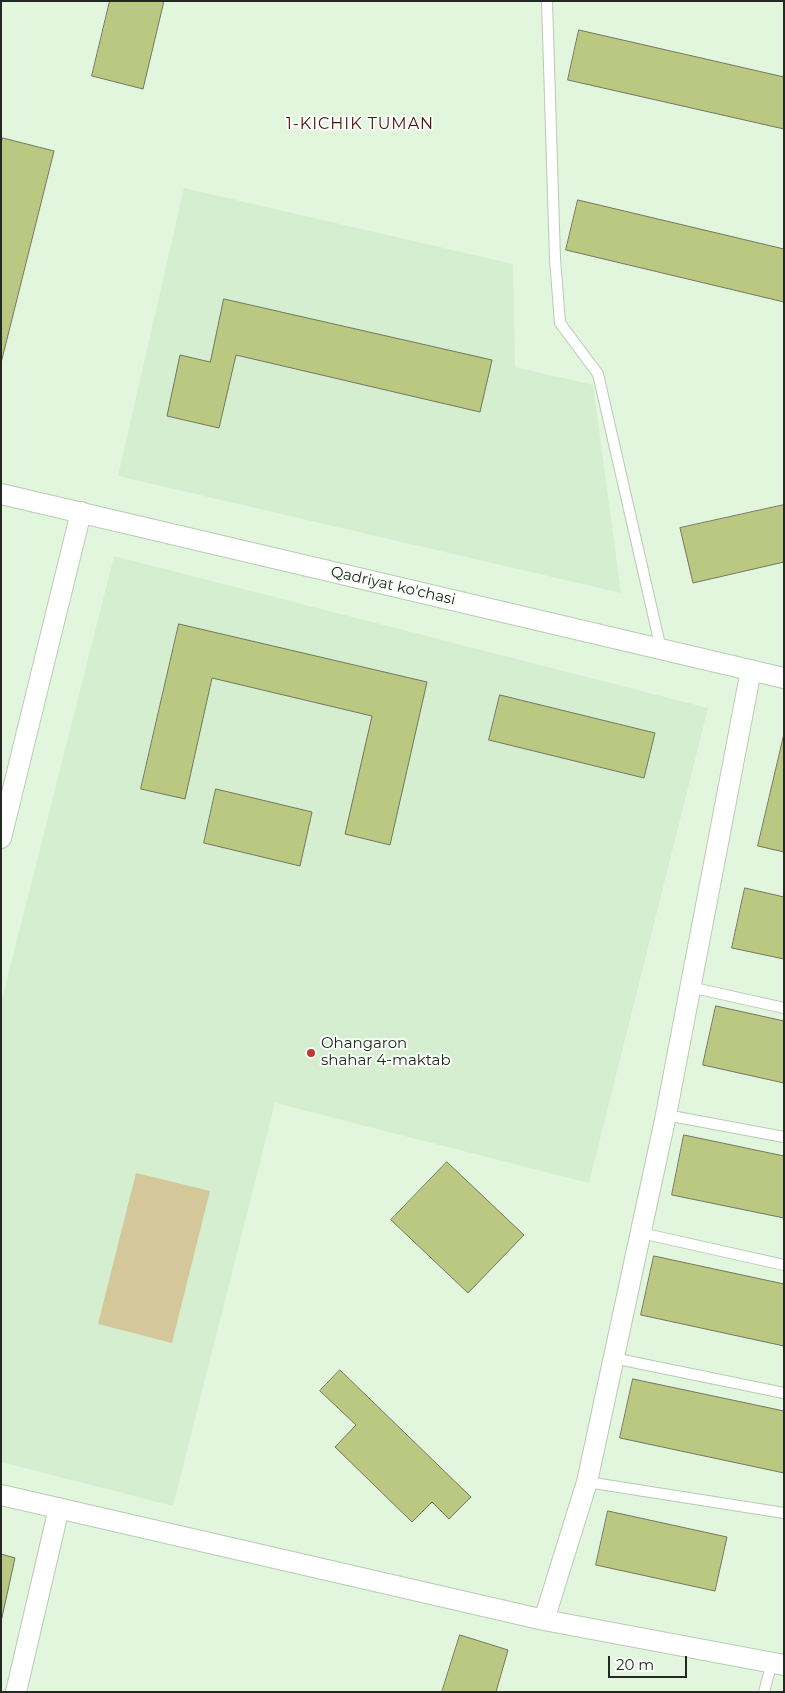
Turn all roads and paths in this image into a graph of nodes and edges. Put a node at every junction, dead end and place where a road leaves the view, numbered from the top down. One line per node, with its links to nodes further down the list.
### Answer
1 (547, 1): 4 (lane)
2 (1, 494): 3 (street, Qadriyat ko'chasi)
3 (81, 512): 4 (street, Qadriyat ko'chasi); 7 (street)
4 (661, 649): 5 (street, Qadriyat ko'chasi)
5 (751, 670): 6 (street, Qadriyat ko'chasi); 8 (street)
6 (784, 678)
7 (1, 838)
8 (690, 987): 9 (lane); 10 (street)
9 (784, 1008)
10 (666, 1115): 11 (lane); 12 (street)
11 (784, 1137)
12 (641, 1233): 13 (lane); 14 (street)
13 (784, 1265)
14 (613, 1358): 15 (lane); 16 (street)
15 (784, 1393)
16 (587, 1482): 19 (lane); 20 (street)
17 (1, 1495): 18 (street)
18 (59, 1508): 20 (street); 22 (street)
19 (784, 1513)
20 (544, 1620): 21 (street)
21 (778, 1664): 23 (lane)
22 (16, 1692)
23 (764, 1692)

